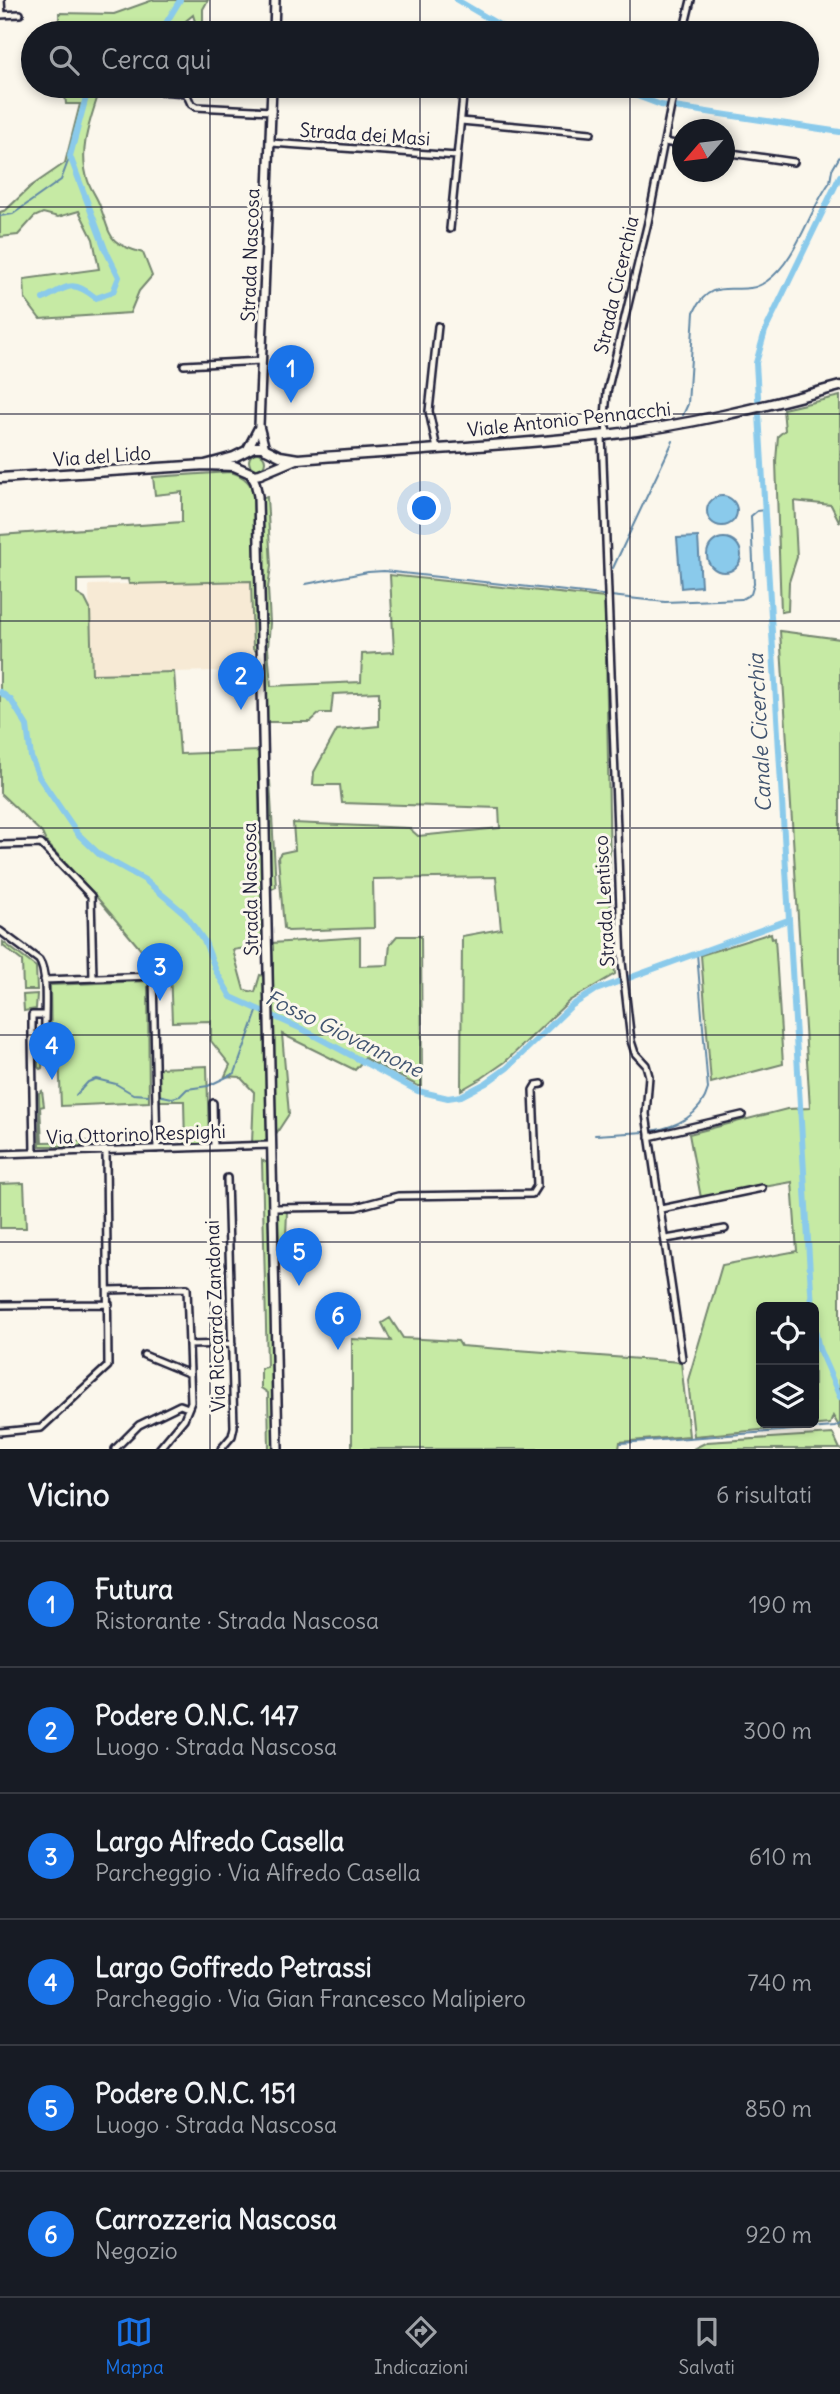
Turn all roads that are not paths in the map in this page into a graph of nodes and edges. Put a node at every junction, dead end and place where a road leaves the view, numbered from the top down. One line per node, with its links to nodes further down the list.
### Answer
1 (1, 0): 5 (street)
2 (275, 0): 6 (street)
3 (691, 0): 7 (street)
4 (20, 14): 5 (street)
5 (1, 15)
6 (274, 21)
7 (686, 21)
8 (188, 98): 12 (street)
9 (272, 98): 12 (street, Strada Nascosa)
10 (463, 98): 13 (street, Strada dei Masi)
11 (673, 98): 15 (street, Strada Cicerchia)
12 (272, 111): 16 (street, Strada Nascosa)
13 (461, 121): 14 (street); 19 (street, Strada dei Masi)
14 (591, 133)
15 (664, 142): 17 (street); 27 (street, Strada Cicerchia)
16 (271, 143): 19 (street, Strada dei Masi); 23 (street, Strada Nascosa)
17 (672, 143)
18 (735, 154): 20 (street)
19 (457, 156): 21 (street, Strada dei Masi)
20 (794, 162)
21 (450, 229)
22 (438, 326): 28 (street)
23 (262, 361): 24 (street); 26 (street, Strada Nascosa)
24 (184, 365)
25 (840, 386): 27 (main road, Viale Antonio Pennacchi)
26 (259, 426): 29 (street, Strada Nascosa); 30 (street, Strada Nascosa)
27 (604, 435): 28 (main road, Viale Antonio Pennacchi); 46 (street, Strada Lentisco)
28 (437, 449): 31 (main road, Viale Antonio Pennacchi)
29 (247, 450): 30 (main road); 32 (main road, Via del Lido); 33 (main road)
30 (267, 451): 31 (main road, Viale Antonio Pennacchi); 34 (main road)
31 (298, 459): 34 (main road, Viale Antonio Pennacchi)
32 (205, 465): 33 (main road, Via del Lido); 35 (main road, Via del Lido)
33 (248, 471): 34 (main road); 36 (street, Strada Nascosa)
34 (267, 471): 36 (street, Strada Nascosa)
35 (0, 478)
36 (258, 496): 47 (street, Strada Nascosa)
37 (0, 845): 39 (street)
38 (0, 931): 40 (street)
39 (93, 978): 40 (street); 49 (street)
40 (44, 980): 41 (street)
41 (44, 1015): 42 (street); 42 (street)
42 (32, 1035): 51 (street)
43 (542, 1084): 55 (street)
44 (213, 1103): 48 (street)
45 (741, 1115): 46 (street)
46 (649, 1137): 56 (street, Strada Lentisco)
47 (272, 1145): 48 (street, Via Ottorino Respighi); 55 (street, Strada Nascosa)
48 (214, 1147): 49 (street, Via Ottorino Respighi)
49 (157, 1149): 50 (street, Via Ottorino Respighi)
50 (106, 1150): 51 (street, Via Ottorino Respighi); 59 (street)
51 (34, 1153): 52 (street, Via Ottorino Respighi)
52 (0, 1154)
53 (227, 1178): 62 (street, Via Riccardo Zandonai)
54 (762, 1188): 56 (street)
55 (273, 1208): 72 (street, Strada Nascosa)
56 (661, 1209): 58 (street, Strada Lentisco)
57 (725, 1229): 58 (street)
58 (666, 1239): 65 (street, Strada Lentisco)
59 (108, 1290): 60 (street); 63 (street)
60 (108, 1304): 61 (street); 68 (street)
61 (0, 1306)
62 (232, 1344): 63 (street); 71 (street, Via Riccardo Zandonai)
63 (189, 1345): 66 (street)
64 (144, 1355): 66 (street)
65 (682, 1358)
66 (190, 1374): 67 (street)
67 (188, 1408): 69 (street); 70 (street)
68 (0, 1432)
69 (115, 1449)
70 (159, 1449)
71 (221, 1449)
72 (278, 1449)

